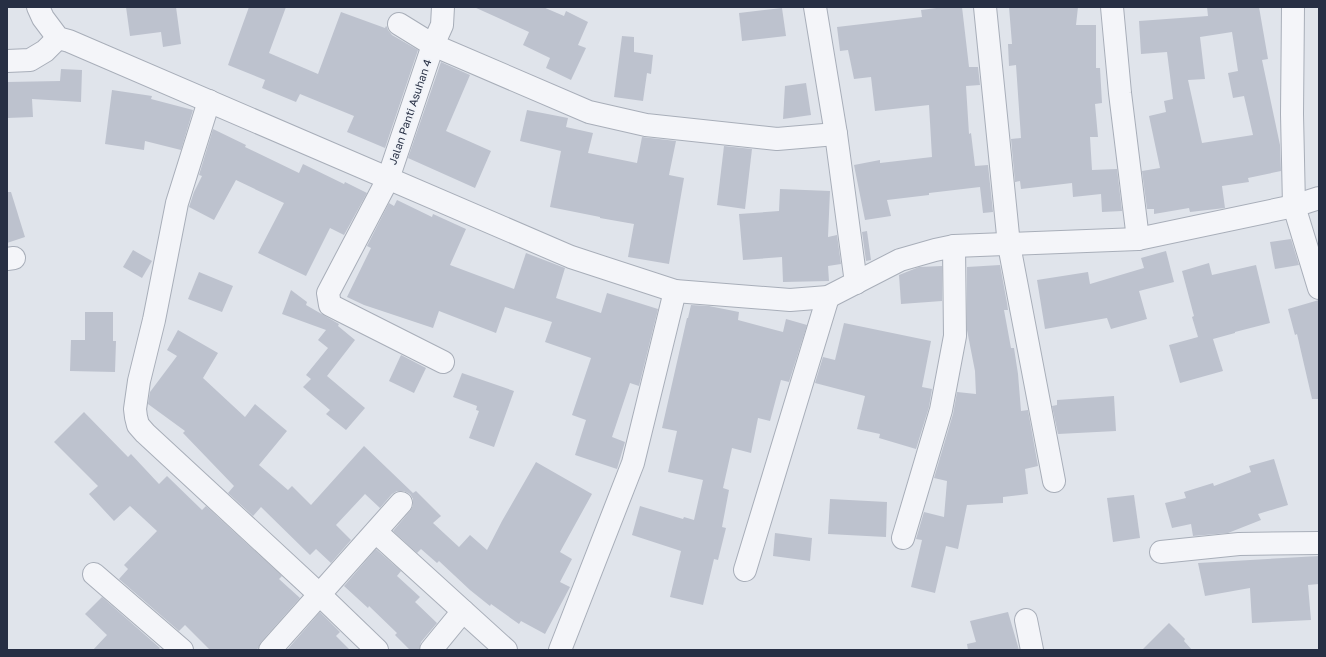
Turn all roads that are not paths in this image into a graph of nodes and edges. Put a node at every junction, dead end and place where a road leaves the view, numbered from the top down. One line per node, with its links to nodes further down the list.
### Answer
1 (38, 7): 8 (street)
2 (443, 7): 9 (street, Jalan Panti Asuhan 4)
3 (815, 7): 12 (street)
4 (985, 7): 17 (street)
5 (1112, 7): 16 (street)
6 (1293, 7): 15 (street)
7 (399, 24): 9 (street)
8 (58, 38): 10 (street); 11 (street)
9 (433, 45): 12 (street); 13 (street, Jalan Panti Asuhan 4)
10 (7, 61)
11 (210, 100): 13 (street); 32 (street)
12 (836, 134): 19 (street)
13 (388, 179): 21 (street); 23 (street, Jalan Panti Asuhan 4)
14 (1319, 198): 15 (street)
15 (1294, 206): 16 (street); 20 (street)
16 (1138, 239): 17 (street)
17 (1009, 245): 18 (street); 24 (street)
18 (954, 246): 19 (street); 27 (street)
19 (856, 283): 22 (street)
20 (1319, 288)
21 (675, 290): 22 (street); 40 (street)
22 (828, 297): 30 (street)
23 (444, 362)
24 (1054, 481)
25 (401, 503): 26 (street)
26 (376, 532): 32 (street); 33 (street)
27 (903, 538)
28 (1319, 543): 29 (street)
29 (1161, 552)
30 (745, 570)
31 (94, 574): 35 (street)
32 (319, 594): 36 (street); 37 (street)
33 (463, 611): 38 (street); 39 (street)
34 (1026, 620): 41 (street)
35 (182, 650)
36 (270, 650)
37 (377, 650)
38 (431, 650)
39 (506, 650)
40 (560, 650)
41 (1032, 650)

